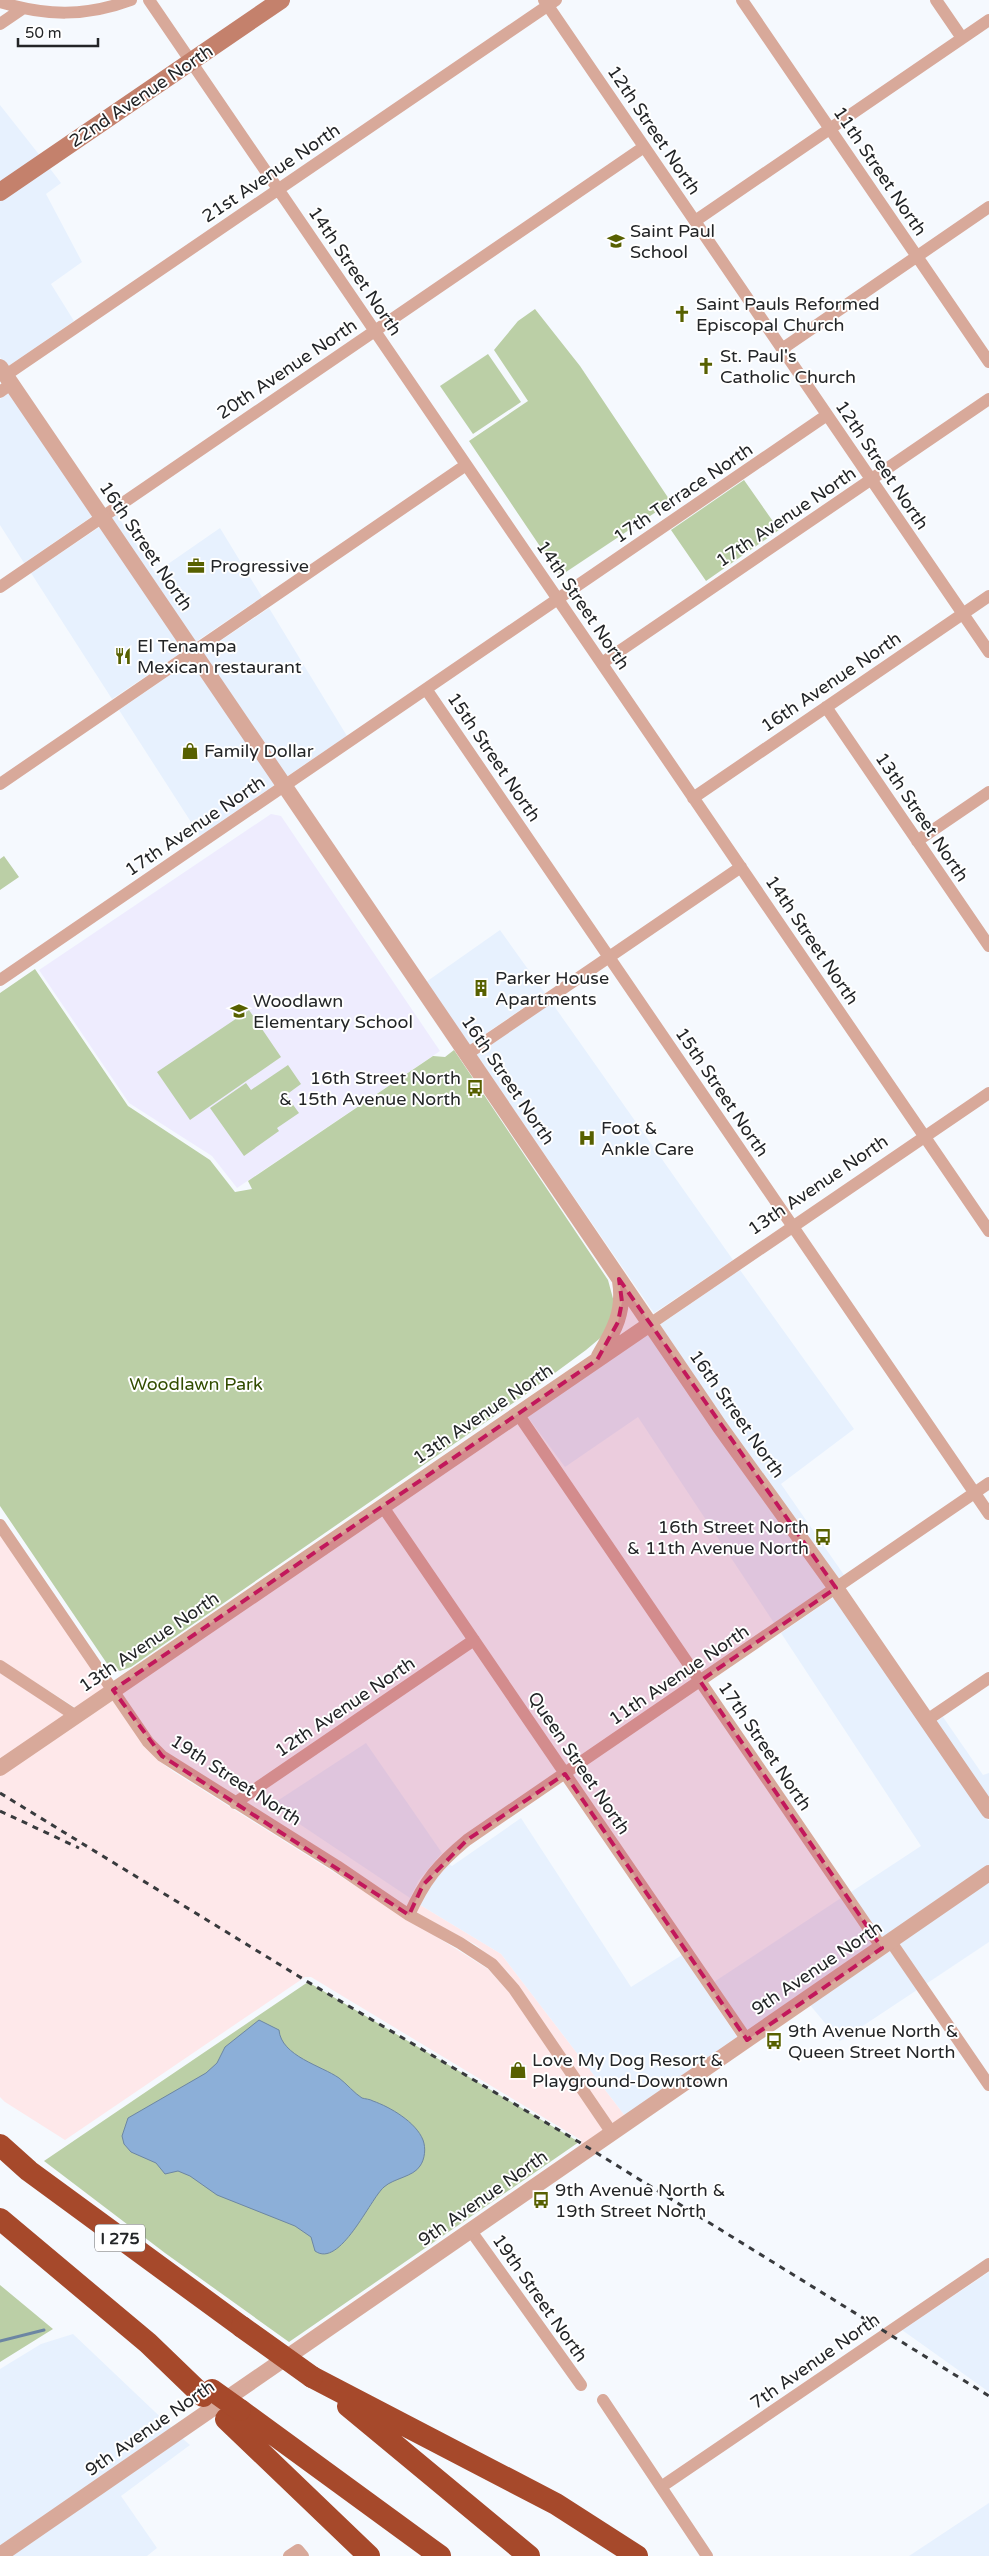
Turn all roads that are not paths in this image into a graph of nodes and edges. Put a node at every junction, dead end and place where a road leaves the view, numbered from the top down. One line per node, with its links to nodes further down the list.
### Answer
1 (131, 0): 8 (street)
2 (149, 0): 12 (street, 14th Street North)
3 (281, 0): 12 (main road, 22nd Avenue North)
4 (742, 0): 13 (street, 11th Street North)
5 (936, 0): 11 (street)
6 (0, 2): 8 (street)
7 (549, 2): 14 (street, 12th Street North); 15 (street, 21st Avenue North)
8 (22, 9): 10 (street)
9 (989, 20): 11 (street)
10 (0, 24)
11 (962, 38): 13 (street)
12 (191, 62): 15 (street, 14th Street North); 16 (main road, 22nd Avenue North)
13 (830, 128): 18 (street); 19 (street, 11th Street North)
14 (644, 147): 18 (street, 12th Street North); 20 (street, 20th Avenue North)
15 (278, 189): 20 (street, 14th Street North); 23 (street, 21st Avenue North)
16 (0, 192)
17 (989, 207): 19 (street)
18 (695, 220): 21 (street, 12th Street North)
19 (917, 256): 21 (street); 22 (street, 11th Street North)
20 (375, 331): 26 (street, 14th Street North); 28 (street, 20th Avenue North)
21 (782, 348): 25 (street, 12th Street North)
22 (989, 362)
23 (4, 379): 28 (street, 16th Street North)
24 (989, 399): 27 (street, 17th Avenue North)
25 (828, 415): 27 (street, 12th Street North); 31 (street, 17th Terrace North)
26 (466, 465): 31 (street, 14th Street North); 33 (street)
27 (871, 480): 32 (street, 12th Street North); 35 (street, 17th Avenue North)
28 (102, 517): 29 (street, 20th Avenue North); 33 (street, 16th Street North)
29 (0, 587)
30 (989, 596): 32 (street, 16th Avenue North)
31 (558, 599): 35 (street, 14th Street North); 36 (street, 17th Avenue North)
32 (963, 614): 34 (street, 12th Street North); 37 (street, 16th Avenue North)
33 (193, 652): 38 (street); 39 (street, 16th Street North)
34 (989, 652)
35 (602, 663): 41 (street, 14th Street North)
36 (426, 689): 39 (street, 17th Avenue North); 45 (street, 15th Street North)
37 (826, 707): 41 (street, 16th Avenue North); 42 (street, 13th Street North)
38 (0, 784)
39 (284, 786): 46 (street, 17th Avenue North); 47 (street, 16th Street North)
40 (989, 792): 42 (street)
41 (693, 798): 43 (street, 14th Street North)
42 (917, 841): 44 (street, 13th Street North)
43 (741, 867): 45 (street); 49 (street, 14th Street North)
44 (989, 946)
45 (609, 957): 47 (street); 50 (street, 15th Street North)
46 (0, 980)
47 (466, 1054): 52 (street, 16th Street North)
48 (989, 1093): 49 (street, 13th Avenue North)
49 (925, 1136): 50 (street, 13th Avenue North); 51 (street, 14th Street North)
50 (793, 1226): 53 (street, 13th Avenue North); 57 (street, 15th Street North)
51 (989, 1231)
52 (620, 1279): 53 (street, 16th Street North); 54 (street)
53 (650, 1324): 54 (street, 13th Avenue North); 61 (street, 16th Street North)
54 (597, 1360): 55 (street, 13th Avenue North)
55 (518, 1414): 58 (street, 13th Avenue North); 65 (street, 17th Street North)
56 (989, 1483): 57 (street, 11th Avenue North)
57 (975, 1493): 59 (street, 15th Street North); 61 (street, 11th Avenue North)
58 (383, 1507): 62 (street, Queen Street North); 66 (street, 13th Avenue North)
59 (989, 1514)
60 (0, 1525): 66 (street, 19th Street North)
61 (836, 1588): 65 (street, 11th Avenue North); 68 (street, 16th Street North)
62 (474, 1640): 70 (street, Queen Street North); 71 (street, 12th Avenue North)
63 (0, 1666): 67 (street)
64 (989, 1678): 68 (street)
65 (700, 1681): 70 (street, 11th Avenue North); 75 (street, 17th Street North)
66 (113, 1690): 67 (street, 13th Avenue North); 71 (street, 19th Street North)
67 (76, 1716): 69 (street, 13th Avenue North)
68 (927, 1720): 72 (street, 16th Street North)
69 (0, 1768)
70 (565, 1774): 74 (street, 11th Avenue North); 76 (street, Queen Street North)
71 (235, 1803): 74 (street, 19th Street North)
72 (989, 1811)
73 (989, 1873): 75 (street, 9th Avenue North)
74 (409, 1915): 78 (street, 19th Street North)
75 (887, 1945): 76 (street, 9th Avenue North); 77 (street, 17th Street North)
76 (747, 2040): 78 (street, 9th Avenue North)
77 (989, 2085)
78 (612, 2133): 81 (street, 9th Avenue North)
79 (0, 2145): 83 (highway, I 275, bridge)
80 (0, 2219): 86 (highway, bridge)
81 (471, 2231): 84 (street, 19th Street North); 89 (street, 9th Avenue North)
82 (989, 2264): 87 (street, 7th Avenue North)
83 (312, 2377): 93 (highway, I 275); 94 (highway)
84 (581, 2385)
85 (603, 2400): 87 (street)
86 (233, 2414): 88 (highway); 90 (highway)
87 (661, 2487): 95 (street)
88 (408, 2532): 91 (highway); 92 (highway)
89 (0, 2555)
90 (369, 2556)
91 (432, 2556)
92 (440, 2556)
93 (529, 2556)
94 (637, 2556)
95 (707, 2556)

